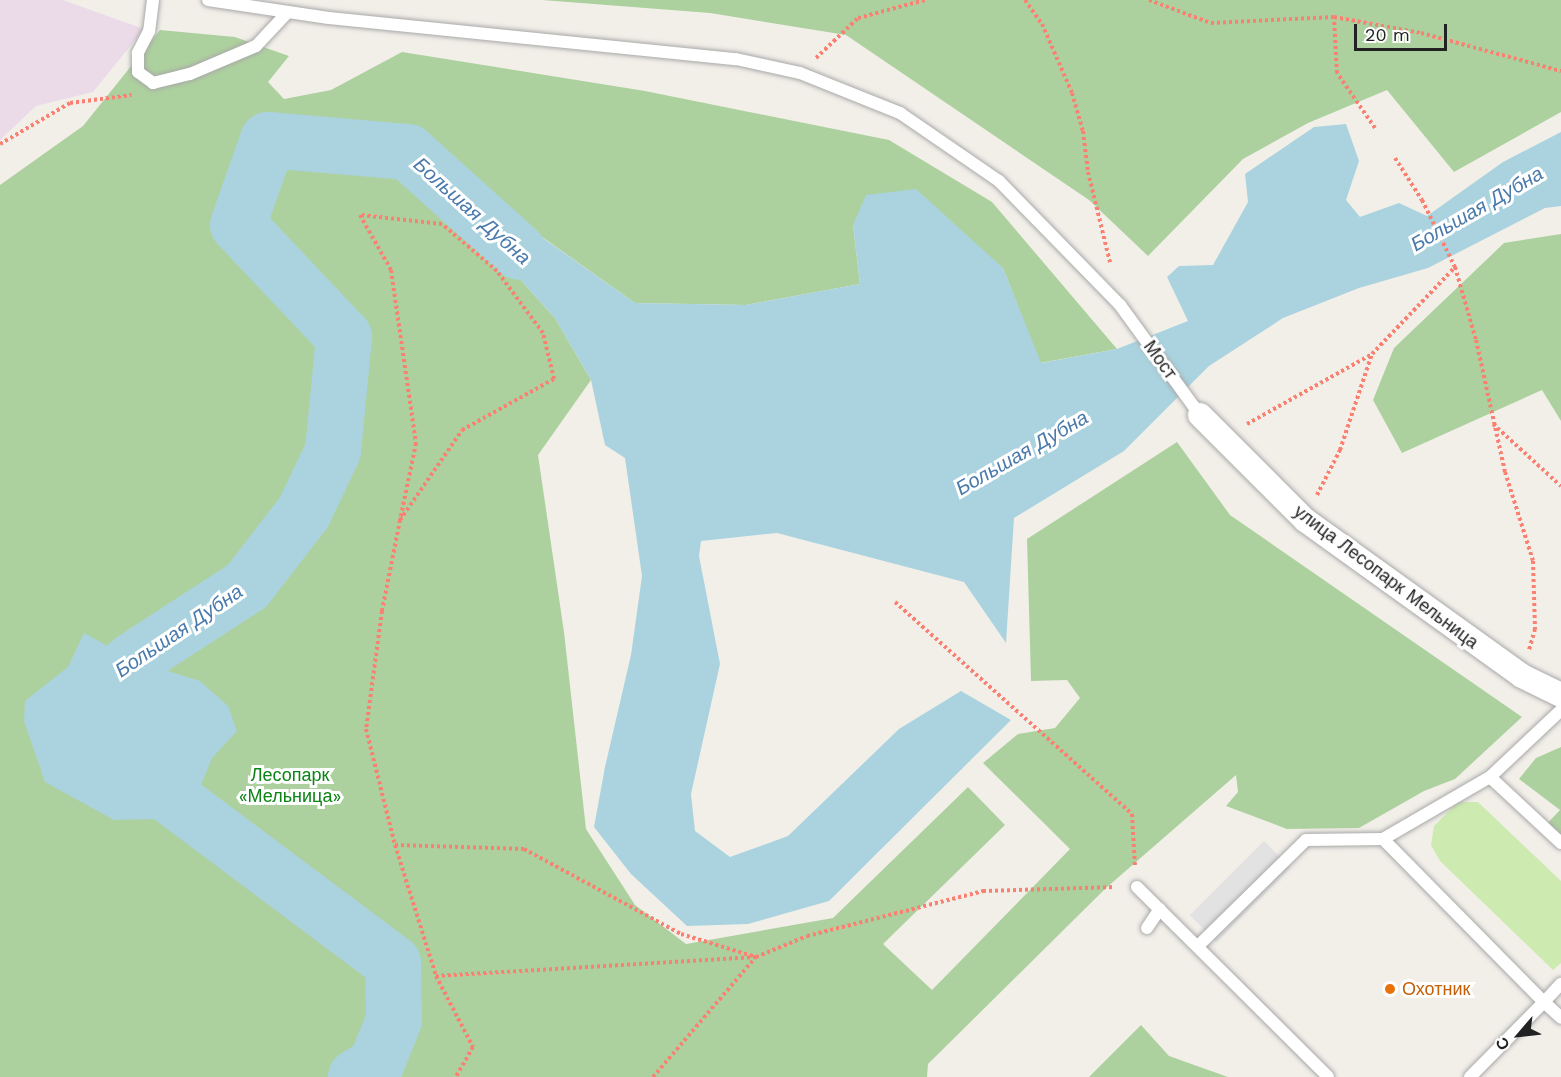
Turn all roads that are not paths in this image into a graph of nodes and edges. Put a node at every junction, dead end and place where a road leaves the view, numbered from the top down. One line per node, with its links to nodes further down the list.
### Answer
1 (153, 0): 3 (lane)
2 (208, 0): 3 (lane, Мост)
3 (287, 13): 4 (lane, Мост)
4 (1200, 415): 5 (street, улица Лесопарк Мельница)
5 (1561, 695)
6 (1561, 710): 7 (lane)
7 (1490, 777): 8 (lane); 9 (lane)
8 (1383, 838): 13 (lane); 15 (lane)
9 (1561, 843)
10 (1137, 887): 11 (lane)
11 (1160, 909): 12 (lane); 13 (lane)
12 (1147, 928)
13 (1198, 946): 17 (lane)
14 (1561, 984): 15 (lane)
15 (1544, 1002): 16 (lane); 18 (lane)
16 (1561, 1018)
17 (1328, 1077)
18 (1470, 1077)

